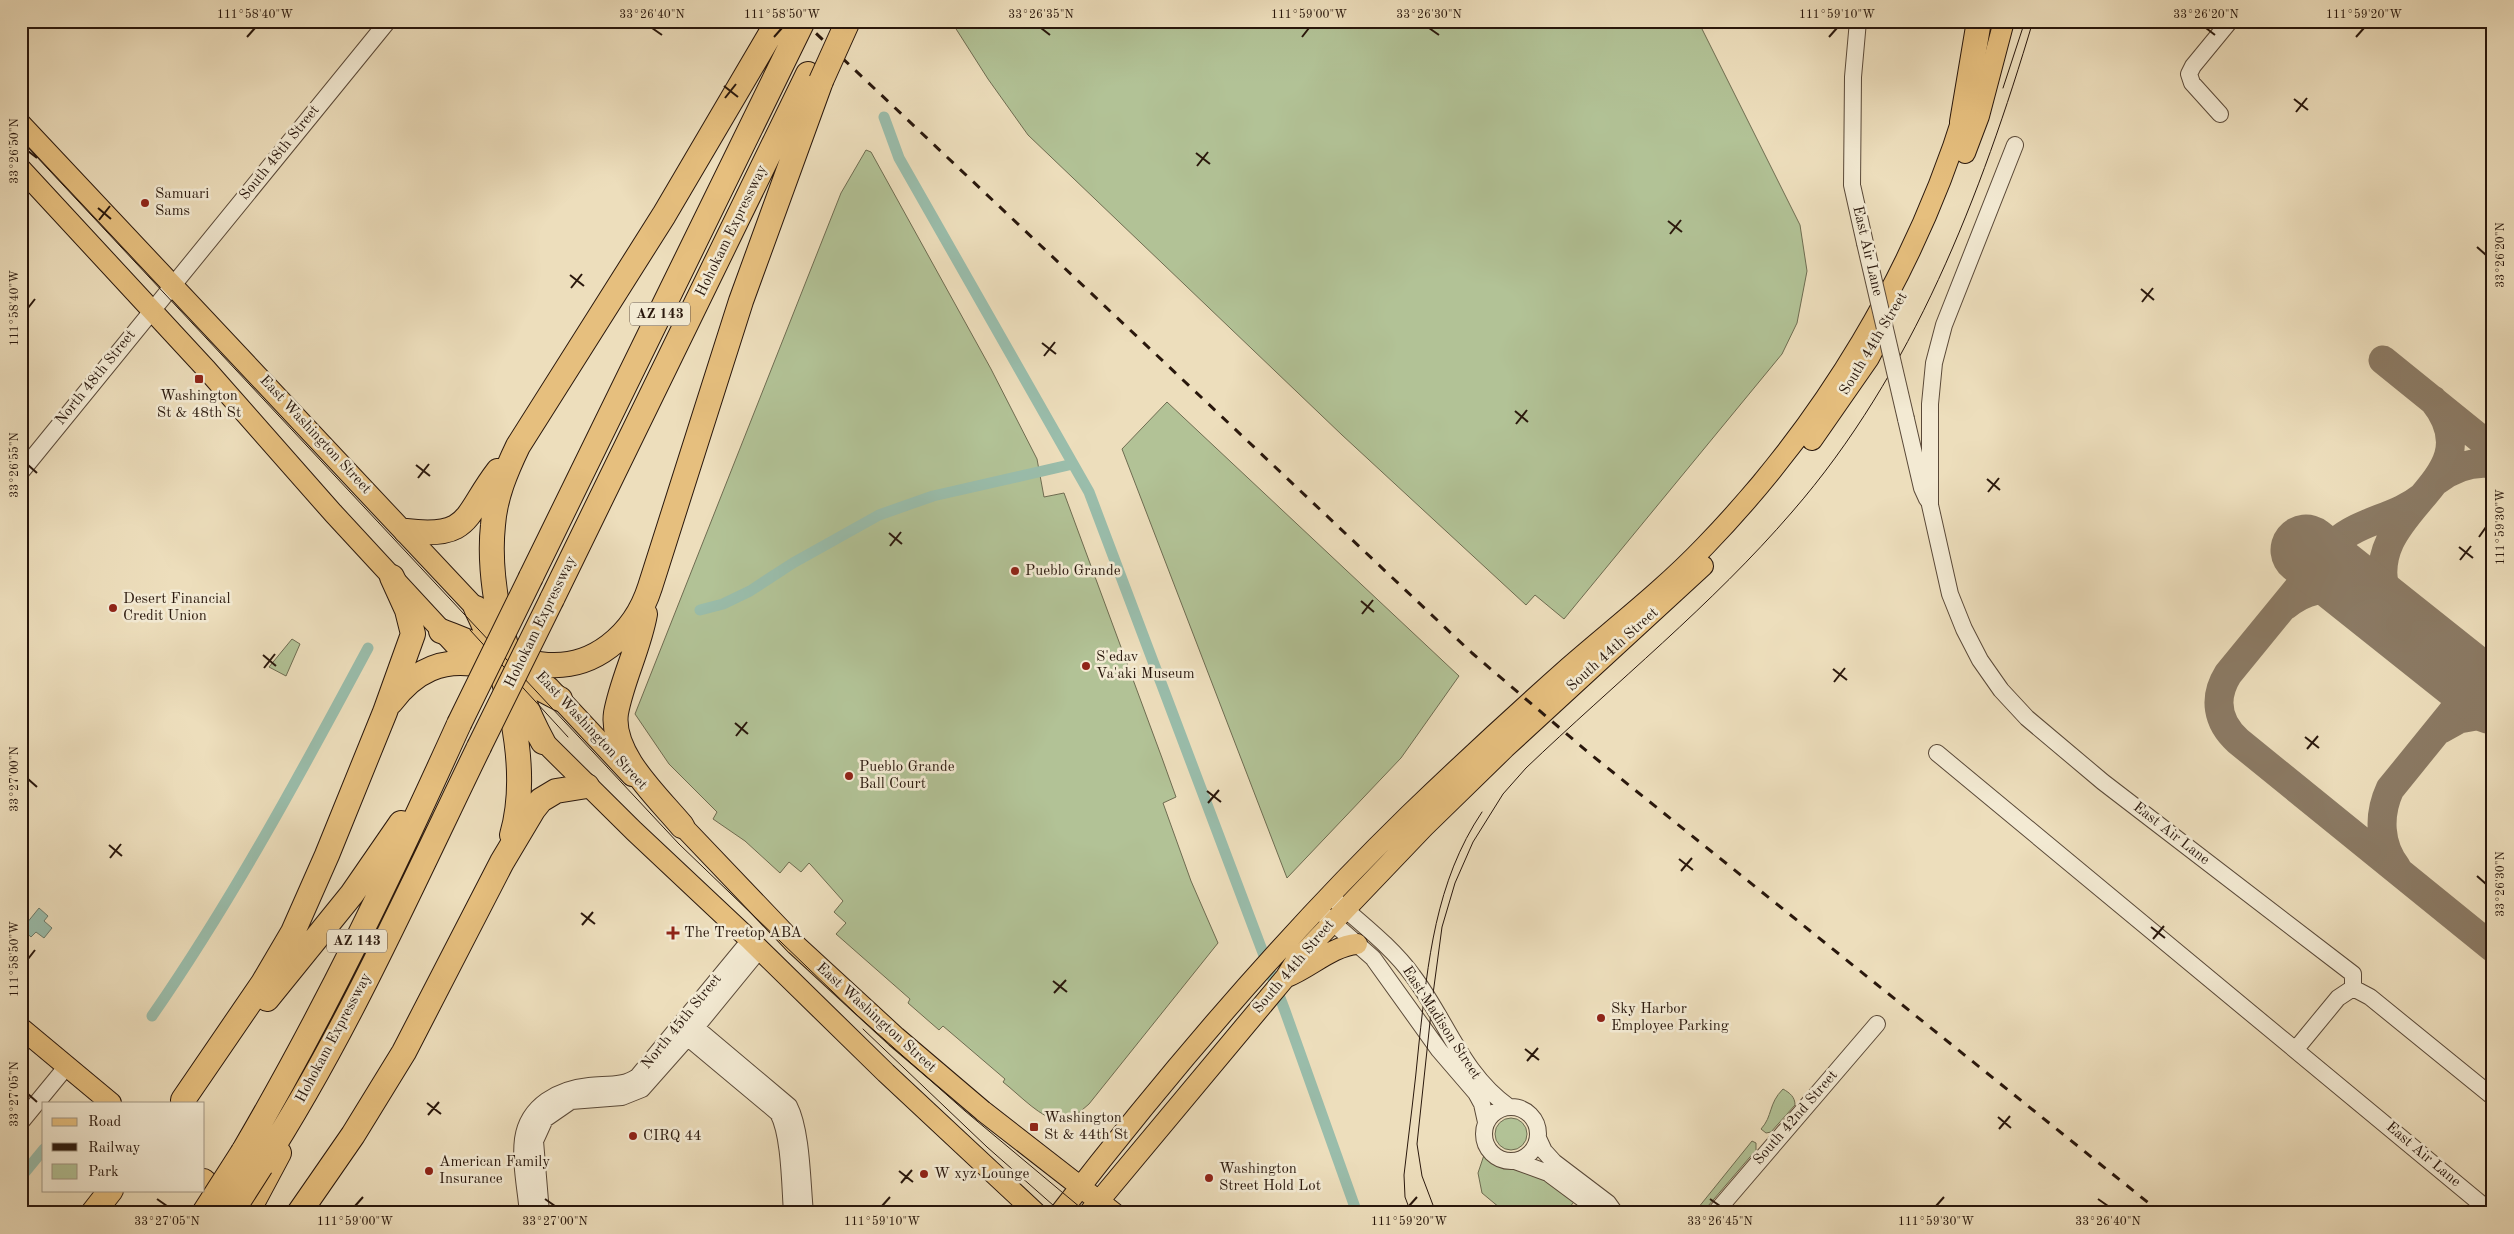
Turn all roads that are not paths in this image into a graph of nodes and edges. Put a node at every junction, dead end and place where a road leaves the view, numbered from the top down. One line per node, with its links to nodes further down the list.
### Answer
1 (803, 21): 33 (highway, Hohokam Expressway / AZ 143, bridge)
2 (834, 21): 12 (highway, Hohokam Expressway / AZ 143)
3 (848, 21): 12 (highway, bridge)
4 (1858, 21): 22 (street, East Air Lane, bridge)
5 (1979, 21): 14 (highway)
6 (1990, 21): 14 (main road, South 44th Street)
7 (2004, 21): 14 (main road, South 44th Street)
8 (2013, 21): 14 (main road)
9 (2230, 21): 13 (street)
10 (386, 22): 18 (street, South 48th Street)
11 (772, 30): 20 (highway)
12 (815, 78): 25 (highway); 57 (highway, Hohokam Expressway / AZ 143, bridge)
13 (2220, 114)
14 (1970, 119): 39 (main road, South 44th Street)
15 (21, 124): 18 (main road, East Washington Street)
16 (2015, 145): 22 (street, East Air Lane)
17 (21, 170): 19 (main road, East Washington Street)
18 (172, 284): 19 (street, North 48th Street); 23 (main road, East Washington Street)
19 (151, 309): 21 (street, North 48th Street); 24 (main road, East Washington Street)
20 (518, 446): 23 (highway); 28 (highway)
21 (21, 472)
22 (1930, 505): 43 (street, East Air Lane)
23 (406, 531): 26 (main road, East Washington Street)
24 (392, 577): 27 (main road, East Washington Street); 32 (highway)
25 (650, 588): 28 (highway); 37 (highway)
26 (476, 608): 28 (highway)
27 (441, 630): 28 (highway); 29 (main road, East Washington Street)
28 (508, 659): 29 (highway); 30 (highway); 31 (highway); 34 (highway)
29 (470, 662): 31 (main road, East Washington Street); 32 (highway)
30 (560, 699): 37 (main road, East Washington Street)
31 (508, 703): 34 (main road, East Washington Street); 38 (highway)
32 (385, 712): 51 (highway)
33 (459, 724): 51 (highway); 57 (highway, Hohokam Expressway / AZ 143)
34 (544, 742): 36 (main road, East Washington Street)
35 (1938, 752): 47 (street, East Air Lane)
36 (587, 786): 38 (highway); 40 (main road, East Washington Street)
37 (682, 826): 59 (main road, East Washington Street)
38 (502, 862): 61 (highway)
39 (1331, 909): 41 (street, East Madison Street); 42 (main road, South 44th Street); 52 (street, East Madison Street); 59 (main road, South 44th Street)
40 (755, 944): 46 (street, North 45th Street); 71 (main road, East Washington Street)
41 (1357, 944): 42 (main road); 54 (street, East Madison Street)
42 (1285, 978): 62 (main road, South 44th Street)
43 (2353, 988): 47 (street); 49 (street)
44 (1877, 1024): 75 (street, South 42nd Street)
45 (21, 1028): 48 (main road)
46 (687, 1028): 67 (street, North 45th Street); 68 (street, North 45th Street); 69 (street); 70 (street)
47 (2296, 1049): 76 (street, East Air Lane)
48 (67, 1066): 50 (main road); 53 (street)
49 (2493, 1097)
50 (108, 1100)
51 (182, 1102)
52 (1509, 1107): 54 (street); 55 (street)
53 (21, 1122)
54 (1486, 1122): 56 (street)
55 (1538, 1138): 56 (street); 74 (street)
56 (1515, 1161): 73 (street)
57 (258, 1164): 64 (highway, Hohokam Expressway / AZ 143, bridge); 65 (highway, Hohokam Expressway / AZ 143, bridge); 66 (highway)
58 (205, 1180): 66 (main road)
59 (1080, 1187): 62 (main road, East Washington Street); 72 (main road, South 44th Street)
60 (109, 1192): 63 (highway)
61 (303, 1208)
62 (1101, 1209)
63 (93, 1213)
64 (204, 1213)
65 (231, 1213)
66 (245, 1213)
67 (528, 1213)
68 (541, 1213)
69 (792, 1213)
70 (805, 1213)
71 (1036, 1213)
72 (1060, 1213)
73 (1602, 1213)
74 (1615, 1213)
75 (1715, 1213)
76 (2492, 1213)

